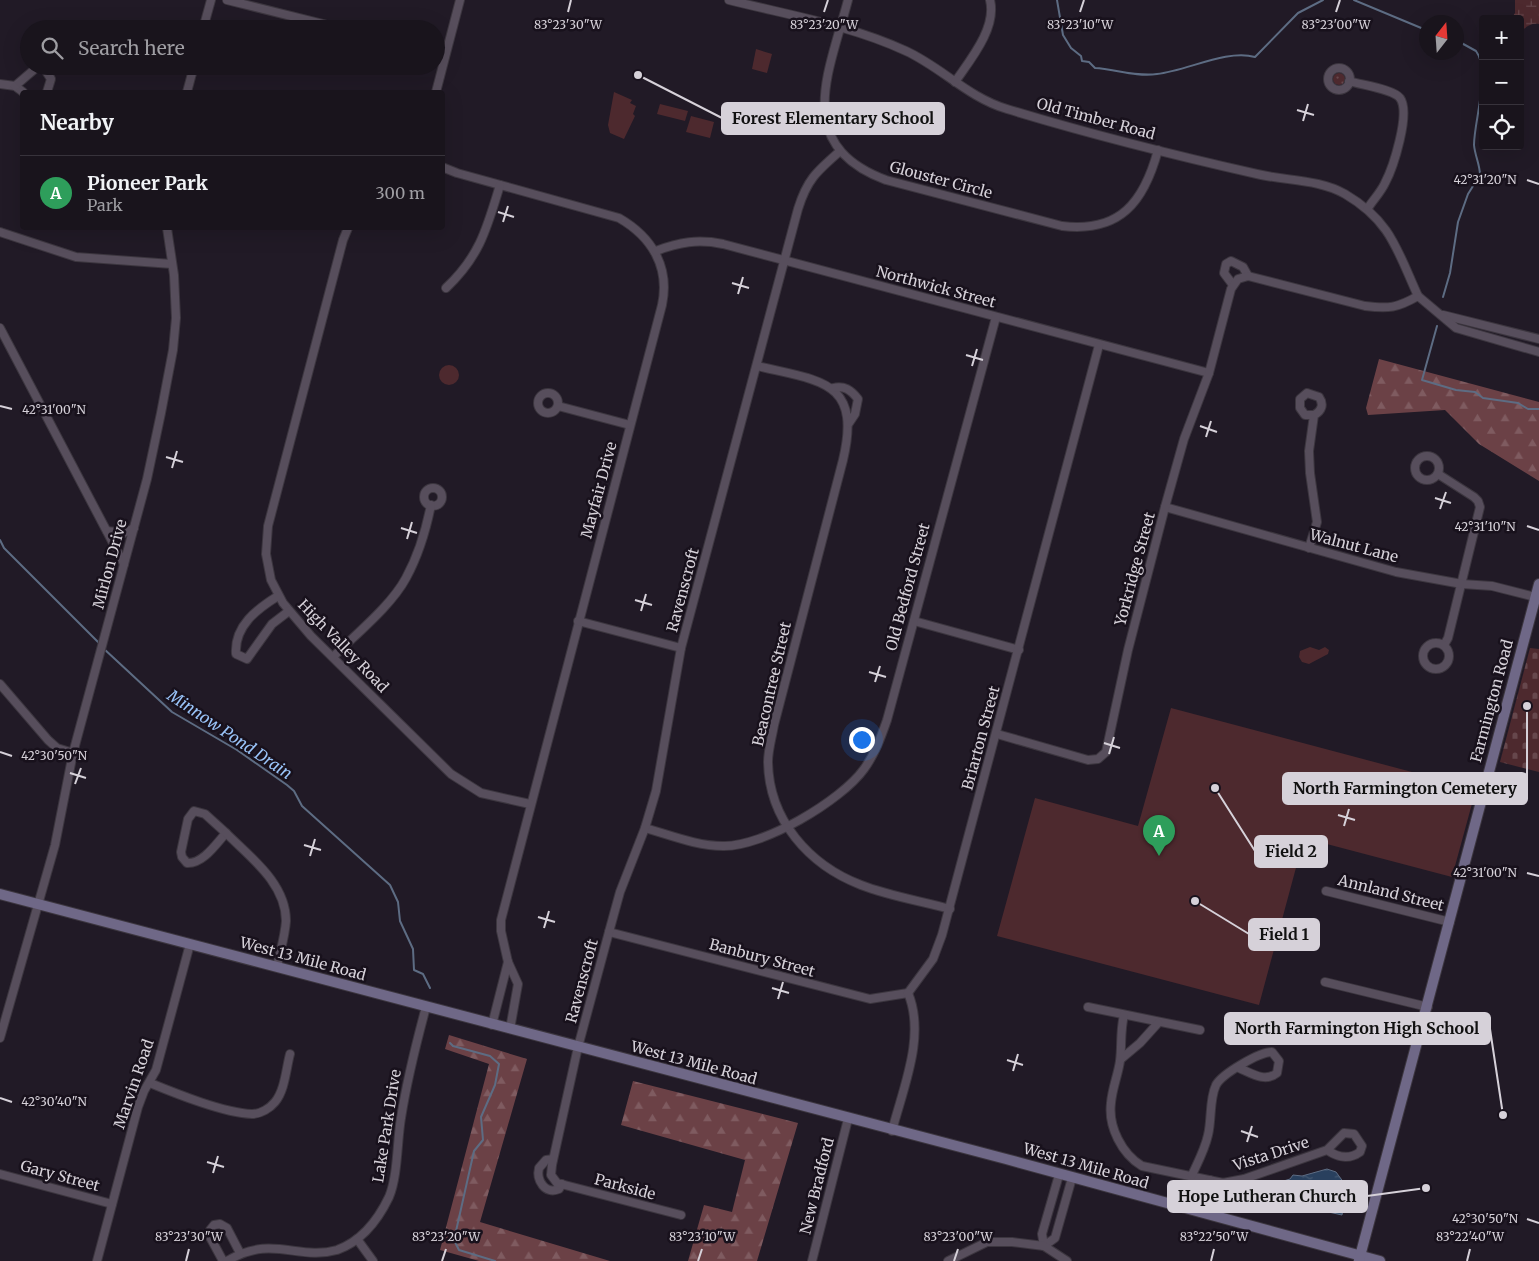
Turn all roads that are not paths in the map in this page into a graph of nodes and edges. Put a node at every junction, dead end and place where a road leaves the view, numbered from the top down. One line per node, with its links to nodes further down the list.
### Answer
1 (211, 0): 8 (street)
2 (227, 0): 9 (street)
3 (460, 0): 11 (street)
4 (729, 0): 7 (street, Old Timber Road)
5 (848, 0): 10 (street, Glouster Circle)
6 (990, 0): 16 (street)
7 (742, 2): 10 (street, Old Timber Road)
8 (206, 20)
9 (307, 20)
10 (841, 28): 16 (street, Old Timber Road); 25 (street, Glouster Circle)
11 (445, 58)
12 (28, 75): 19 (street)
13 (48, 75): 21 (street)
14 (192, 75): 22 (street)
15 (440, 75): 23 (street)
16 (955, 82): 24 (street, Old Timber Road)
17 (1349, 82): 28 (street)
18 (0, 84): 19 (street)
19 (15, 86): 20 (street)
20 (20, 90)
21 (47, 90)
22 (188, 90)
23 (437, 90)
24 (1158, 150): 25 (street, Glouster Circle); 28 (street, Old Timber Road)
25 (839, 152): 33 (street, Ravenscroft)
26 (445, 168): 27 (street, Mayfair Drive)
27 (500, 185): 32 (street, Mayfair Drive); 37 (street)
28 (1368, 208): 38 (street, Old Timber Road)
29 (167, 230): 34 (street, Mirlon Drive)
30 (347, 230): 63 (street, High Valley Road)
31 (0, 232): 34 (street)
32 (656, 251): 33 (street, Northwick Street); 53 (street, Mayfair Drive)
33 (784, 261): 40 (street, Northwick Street); 47 (street, Ravenscroft)
34 (172, 264): 57 (street, Mirlon Drive)
35 (1248, 276): 36 (street); 36 (street); 38 (street)
36 (1233, 285): 48 (street, Yorkridge Street)
37 (446, 288)
38 (1418, 296): 39 (street)
39 (1443, 315): 42 (street); 44 (street)
40 (996, 317): 45 (street, Northwick Street); 67 (street, Old Bedford Street)
41 (0, 328): 58 (street)
42 (1510, 331): 43 (street); 44 (street)
43 (1539, 339)
44 (1506, 343): 46 (street)
45 (1099, 344): 48 (street, Northwick Street); 70 (street, Briarton Street)
46 (1539, 352)
47 (757, 366): 49 (street, Beacontree Street); 69 (street, Ravenscroft)
48 (1209, 373): 56 (street, Yorkridge Street)
49 (832, 388): 52 (street, Beacontree Street); 52 (street, Beacontree Street)
50 (558, 406): 53 (street)
51 (1314, 415): 59 (street)
52 (849, 423): 76 (street, Beacontree Street)
53 (630, 426): 66 (street, Mayfair Drive)
54 (1438, 474): 61 (street)
55 (431, 505): 71 (street)
56 (1165, 507): 59 (street, Walnut Lane); 73 (street, Yorkridge Street)
57 (134, 528): 58 (street); 60 (street, Mirlon Drive)
58 (107, 531): 60 (street)
59 (1309, 548): 61 (street, Walnut Lane)
60 (124, 564): 74 (street, Mirlon Drive)
61 (1462, 584): 64 (street, Walnut Lane); 68 (street)
62 (1539, 584): 64 (street, Farmington Road)
63 (278, 596): 65 (street, High Valley Road); 65 (street)
64 (1537, 598): 83 (street, Farmington Road)
65 (289, 610): 71 (street, High Valley Road)
66 (578, 621): 69 (street); 75 (street, Mayfair Drive)
67 (914, 621): 70 (street); 76 (street, Old Bedford Street)
68 (1444, 645)
69 (681, 648): 77 (street, Ravenscroft)
70 (1019, 650): 73 (street, Briarton Street)
71 (333, 657): 75 (street, High Valley Road)
72 (0, 684): 74 (street)
73 (997, 734): 82 (street, Briarton Street)
74 (73, 753): 81 (street, Mirlon Drive)
75 (530, 804): 86 (street, Mayfair Drive)
76 (785, 827): 77 (street, Old Bedford Street); 82 (street, Beacontree Street)
77 (645, 828): 84 (street, Ravenscroft)
78 (226, 832): 78 (street); 87 (street)
79 (1326, 891): 83 (street, Annland Street)
80 (0, 894): 81 (street, West 13 Mile Road)
81 (40, 905): 85 (street, West 13 Mile Road); 98 (street, Mirlon Drive)
82 (950, 909): 89 (street, Briarton Street)
83 (1450, 922): 90 (street, Farmington Road)
84 (609, 932): 89 (street, Banbury Street); 99 (street, Ravenscroft)
85 (190, 944): 87 (street, West 13 Mile Road); 103 (street, Marvin Road)
86 (508, 962): 95 (street, Mayfair Drive); 96 (street, Mayfair Drive)
87 (277, 967): 91 (street, West 13 Mile Road)
88 (1326, 982): 90 (street)
89 (908, 993): 105 (street)
90 (1428, 1006): 122 (street, Farmington Road)
91 (426, 1007): 95 (street, West 13 Mile Road); 119 (street, Lake Park Drive)
92 (1088, 1007): 93 (street)
93 (1124, 1015): 94 (street); 101 (street, Vista Drive)
94 (1158, 1022): 97 (street); 101 (street)
95 (492, 1025): 96 (street, West 13 Mile Road)
96 (510, 1029): 99 (street, West 13 Mile Road)
97 (1200, 1030)
98 (0, 1038)
99 (578, 1047): 104 (street, West 13 Mile Road); 107 (street, Parkside)
100 (290, 1054): 103 (street)
101 (1121, 1060): 110 (street, Vista Drive)
102 (1239, 1068): 102 (street); 110 (street)
103 (150, 1083): 115 (street, Marvin Road)
104 (848, 1118): 105 (street, West 13 Mile Road); 127 (street, New Bradford)
105 (892, 1131): 109 (street, West 13 Mile Road)
106 (1327, 1150): 113 (street, Vista Drive)
107 (553, 1160): 114 (street, Parkside); 114 (street, Parkside)
108 (0, 1174): 115 (street, Gary Street)
109 (1060, 1175): 111 (street, West 13 Mile Road); 120 (street)
110 (1192, 1175): 112 (street, Vista Drive)
111 (1072, 1178): 116 (street, West 13 Mile Road); 120 (street)
112 (1210, 1180): 113 (street, Vista Drive); 116 (street)
113 (1223, 1183): 118 (street, Vista Drive)
114 (562, 1184): 117 (street, Parkside)
115 (112, 1204): 123 (street, Marvin Road)
116 (1201, 1213): 118 (street, West 13 Mile Road)
117 (681, 1215)
118 (1214, 1216): 122 (street, West 13 Mile Road)
119 (357, 1239): 121 (street, Lake Park Drive); 126 (street)
120 (1044, 1246): 128 (street); 129 (street)
121 (240, 1253): 124 (street); 125 (street, Lake Park Drive)
122 (1359, 1258): 130 (street, West 13 Mile Road)
123 (97, 1261)
124 (223, 1261)
125 (227, 1261)
126 (373, 1261)
127 (812, 1261)
128 (948, 1261)
129 (1067, 1261)
130 (1380, 1261)

